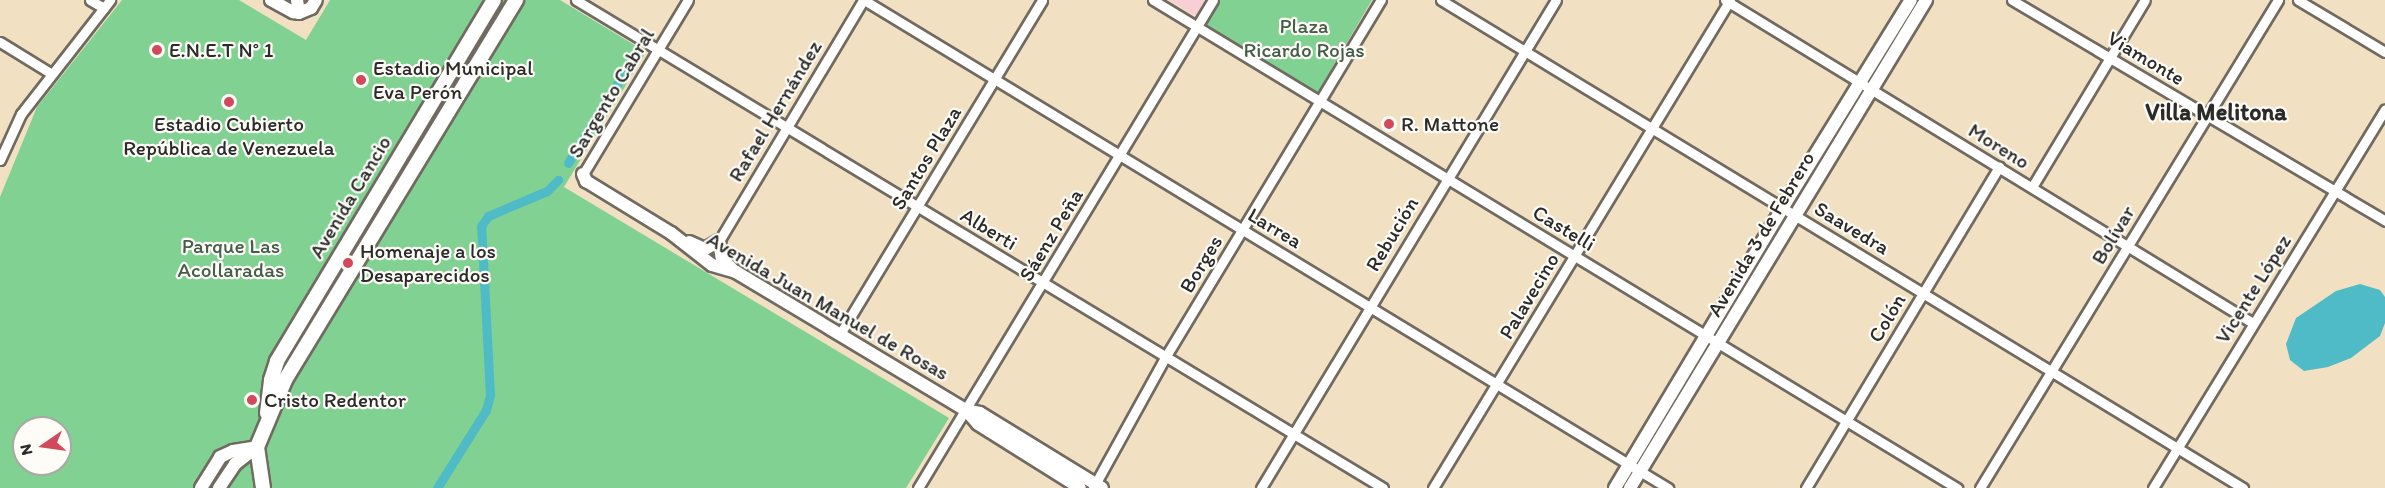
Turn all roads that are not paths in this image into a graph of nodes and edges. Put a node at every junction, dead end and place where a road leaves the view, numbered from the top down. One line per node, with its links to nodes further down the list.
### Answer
1 (90, 0): 22 (street)
2 (271, 0): 23 (street)
3 (316, 0): 23 (street)
4 (494, 0): 53 (main road, Avenida Cancio)
5 (516, 0): 55 (main road, Avenida Cancio)
6 (576, 0): 26 (street, Alberti)
7 (688, 0): 26 (street, Sargento Cabral)
8 (863, 0): 31 (street, Larrea); 37 (street, Rafael Hernández)
9 (1042, 0): 31 (street, Santos Plaza)
10 (1153, 0): 24 (street, Castelli)
11 (1213, 0): 24 (street, Sáenz Peña)
12 (1381, 0): 34 (street, Borges)
13 (1441, 0): 27 (street, Saavedra)
14 (1556, 0): 27 (street, Rebución)
15 (1911, 0): 32 (street, Avenida 3 de Febrero)
16 (1926, 0): 33 (street, Avenida 3 de Febrero)
17 (2012, 0): 29 (street, Viamonte)
18 (2145, 0): 29 (street)
19 (2278, 0): 36 (street, Bolívar)
20 (2298, 0): 28 (street)
21 (1728, 1): 32 (street, Moreno); 38 (street, Palavecino)
22 (107, 4): 30 (street)
23 (300, 8)
24 (1197, 27): 34 (street, Castelli); 40 (street, Sáenz Peña)
25 (0, 42): 30 (street)
26 (658, 49): 37 (street, Alberti); 43 (street, Sargento Cabral)
27 (1525, 51): 38 (street, Saavedra); 44 (street, Rebución)
28 (2385, 52)
29 (2110, 58): 36 (street, Viamonte); 45 (street)
30 (52, 74): 39 (street)
31 (994, 79): 40 (street, Larrea); 47 (street, Santos Plaza)
32 (1860, 81): 33 (street, Moreno); 48 (street, Avenida 3 de Febrero)
33 (1872, 89): 42 (street, Moreno); 49 (street, Avenida 3 de Febrero)
34 (1320, 101): 44 (street, Castelli); 51 (street, Borges)
35 (2385, 110): 46 (street, Vicente López)
36 (2208, 116): 46 (street, Viamonte); 56 (street, Bolívar)
37 (786, 127): 47 (street, Alberti); 54 (street, Rafael Hernández)
38 (1652, 128): 48 (street, Saavedra); 57 (street, Palavecino)
39 (4, 138): 41 (street)
40 (1119, 155): 51 (street, Larrea); 59 (street, Sáenz Peña)
41 (0, 160)
42 (1999, 167): 45 (street, Moreno); 60 (street, Colón)
43 (583, 174): 52 (street, Avenida Juan Manuel de Rosas)
44 (1448, 178): 57 (street, Castelli); 61 (street, Rebución)
45 (2032, 187): 56 (street, Moreno)
46 (2335, 191): 50 (street, Viamonte); 62 (street, Vicente López)
47 (918, 206): 59 (street, Alberti); 63 (street, Santos Plaza)
48 (1783, 207): 49 (street, Saavedra); 64 (street, Avenida 3 de Febrero)
49 (1796, 215): 60 (street, Saavedra); 65 (street, Avenida 3 de Febrero)
50 (2385, 220)
51 (1242, 230): 61 (street, Larrea); 66 (street, Borges)
52 (671, 233): 54 (street); 58 (street, Avenida Juan Manuel de Rosas)
53 (350, 236): 55 (main road); 71 (main road, Avenida Cancio)
54 (719, 241): 58 (street)
55 (366, 246): 71 (main road, Avenida Cancio)
56 (2128, 246): 62 (street, Moreno); 67 (street, Bolívar)
57 (1575, 255): 64 (street, Castelli); 68 (street, Palavecino)
58 (736, 272): 63 (street, Avenida Juan Manuel de Rosas)
59 (1043, 282): 66 (street, Alberti); 69 (street, Sáenz Peña)
60 (1924, 293): 67 (street, Saavedra); 70 (street, Colón)
61 (1369, 307): 68 (street, Larrea); 72 (street, Rebución)
62 (2253, 323): 74 (street, Vicente López)
63 (840, 334): 69 (street, Avenida Juan Manuel de Rosas)
64 (1707, 335): 65 (street, Castelli); 75 (street, Avenida 3 de Febrero)
65 (1718, 342): 70 (street, Castelli); 75 (street, Avenida 3 de Febrero)
66 (1166, 356): 72 (street, Alberti); 76 (street, Borges)
67 (2051, 370): 74 (street, Saavedra); 90 (street, Bolívar)
68 (1496, 384): 75 (street, Larrea); 84 (street, Palavecino)
69 (966, 410): 76 (street, Avenida Juan Manuel de Rosas); 80 (street, Sáenz Peña); 81 (street, Avenida Juan Manuel de Rosas)
70 (1847, 421): 88 (street, Colón); 89 (street, Castelli)
71 (267, 425): 73 (main road, Avenida Cancio)
72 (1292, 433): 82 (street, Rebución); 83 (street, Alberti)
73 (257, 447): 77 (street); 78 (street, Avenida Cancio); 79 (main road)
74 (2178, 447): 91 (street, Vicente López); 92 (street, Saavedra)
75 (1635, 468): 85 (street, Avenida 3 de Febrero); 86 (street, Avenida 3 de Febrero); 87 (street, Larrea)
76 (1097, 487)
77 (201, 488)
78 (219, 488)
79 (263, 488)
80 (918, 488)
81 (1080, 488)
82 (1261, 488)
83 (1383, 488)
84 (1433, 488)
85 (1615, 488)
86 (1630, 488)
87 (1668, 488)
88 (1806, 488)
89 (1957, 488)
90 (1980, 488)
91 (2153, 488)
92 (2243, 488)

